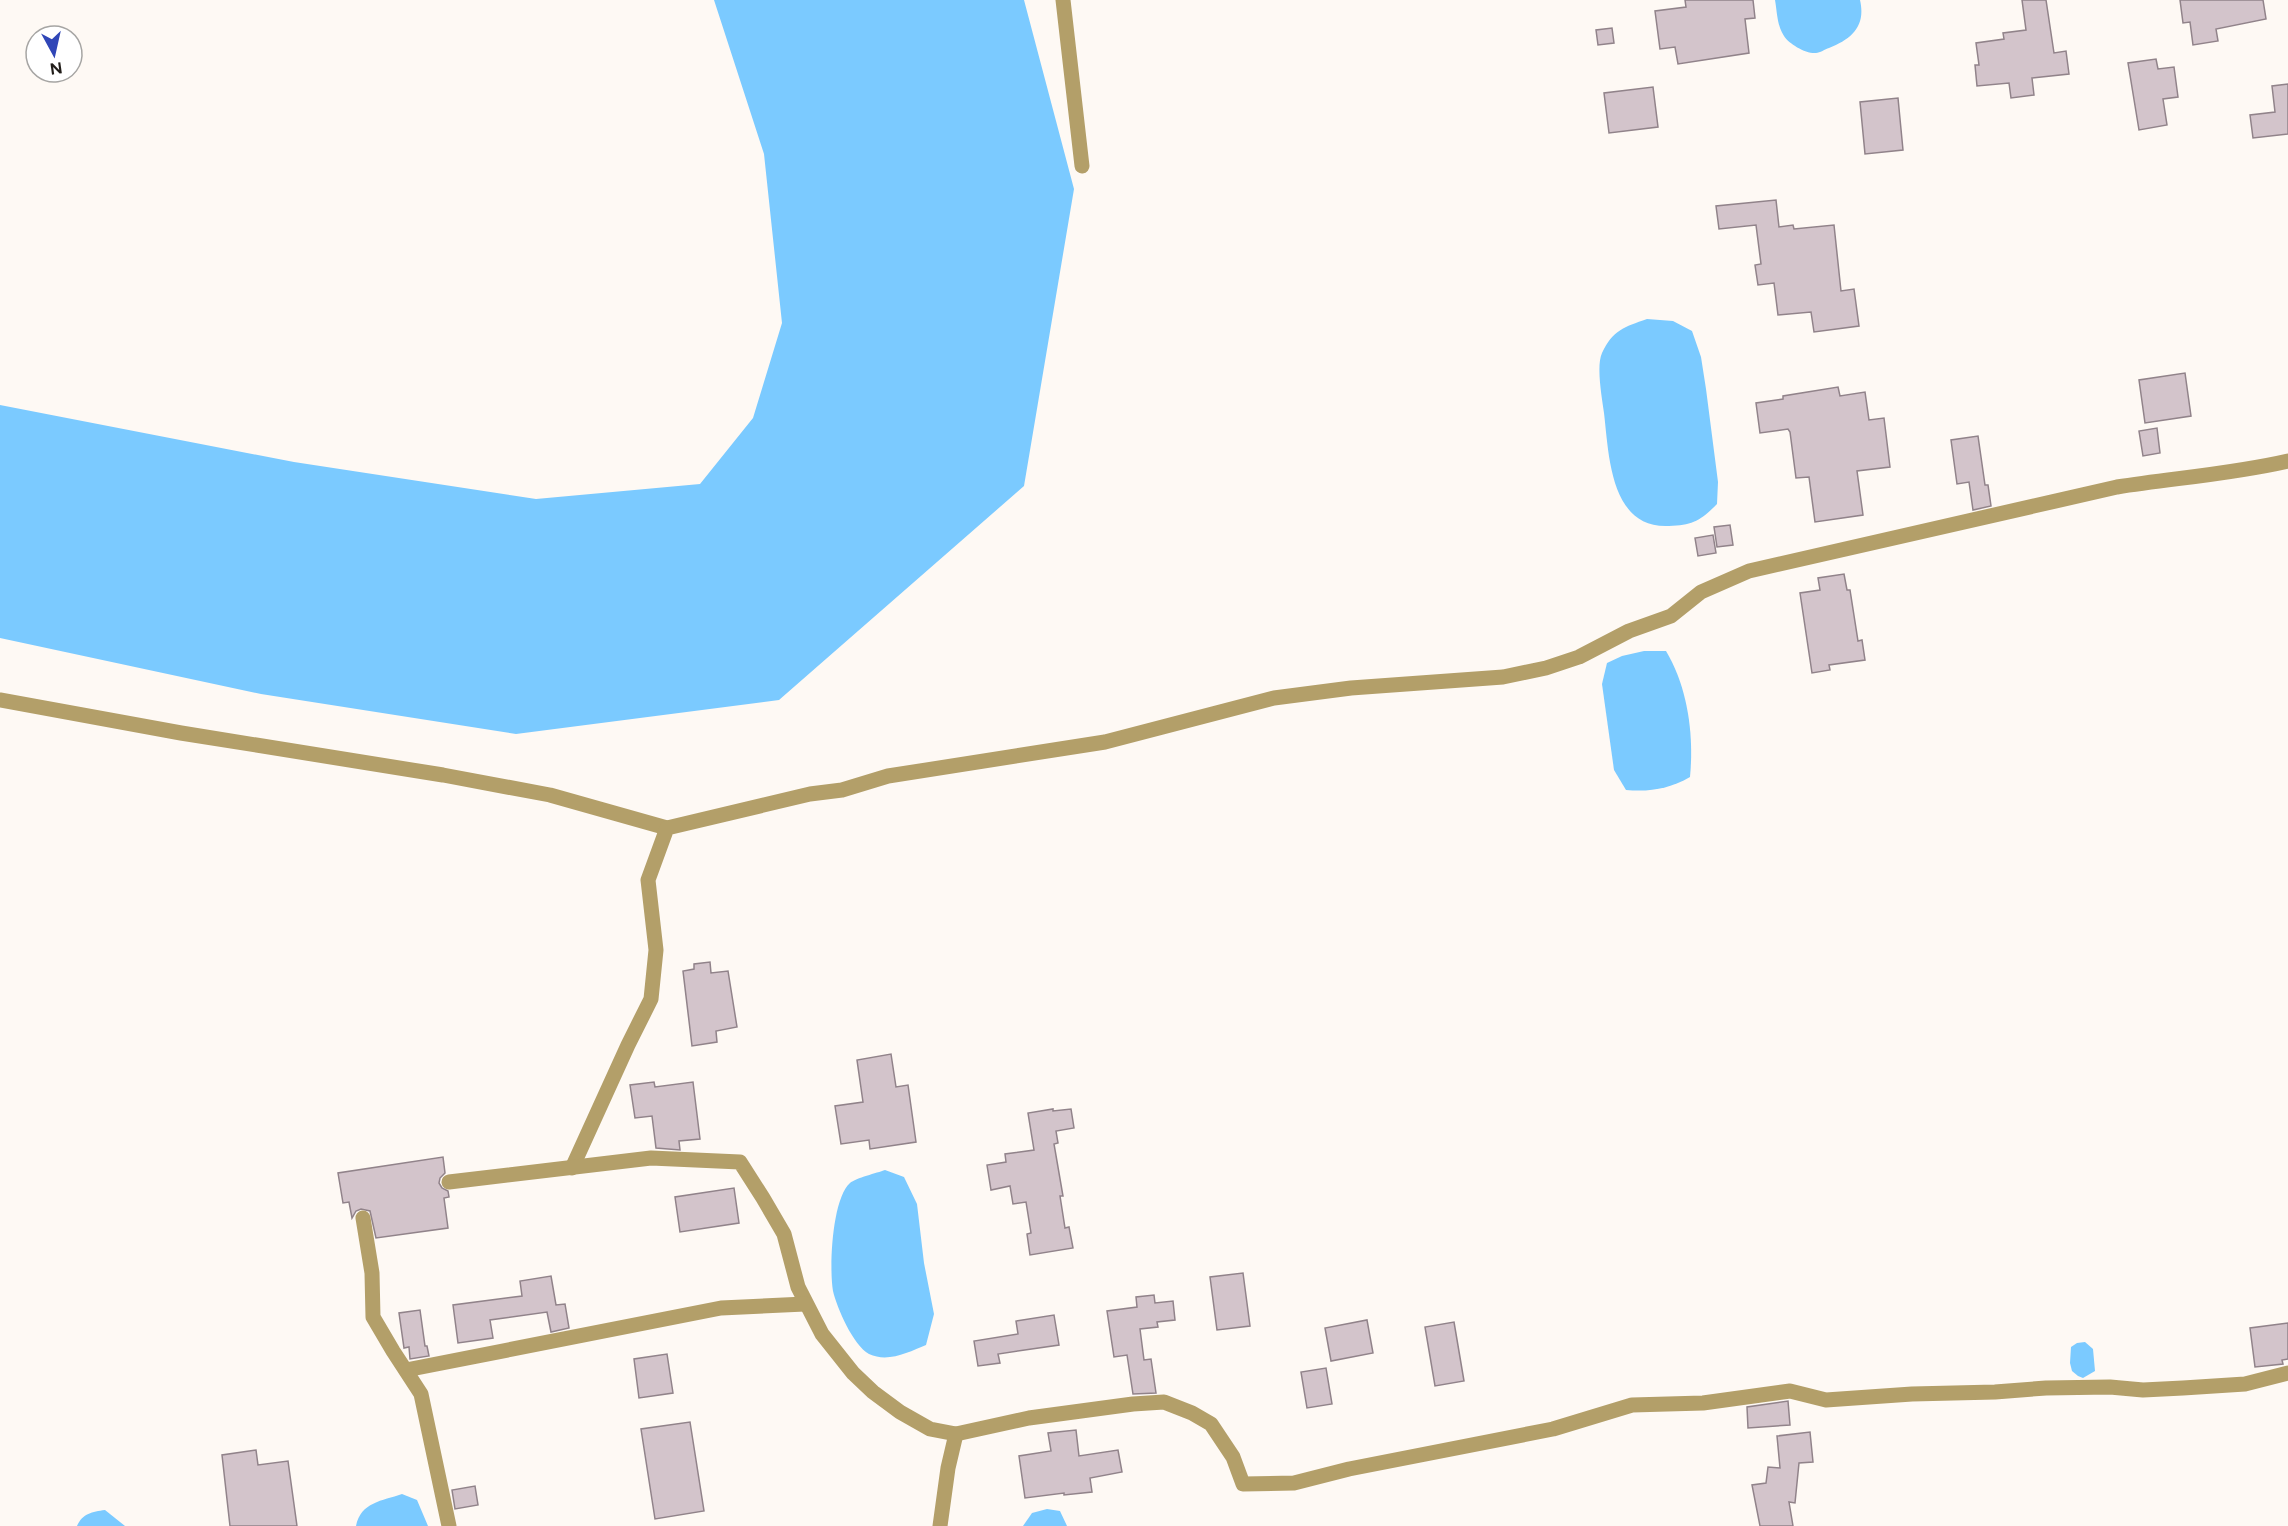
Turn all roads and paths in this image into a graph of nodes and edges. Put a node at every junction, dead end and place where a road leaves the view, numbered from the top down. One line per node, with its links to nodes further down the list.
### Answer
1 (1063, 0): 2 (street)
2 (1082, 166)
3 (2288, 461): 5 (street)
4 (0, 700): 5 (street)
5 (667, 828): 6 (street)
6 (572, 1168): 7 (street); 9 (street)
7 (449, 1182)
8 (363, 1218): 10 (street)
9 (805, 1304): 10 (street); 12 (street)
10 (406, 1370): 13 (street)
11 (2288, 1373): 12 (street)
12 (956, 1434): 14 (street)
13 (449, 1526)
14 (940, 1526)

